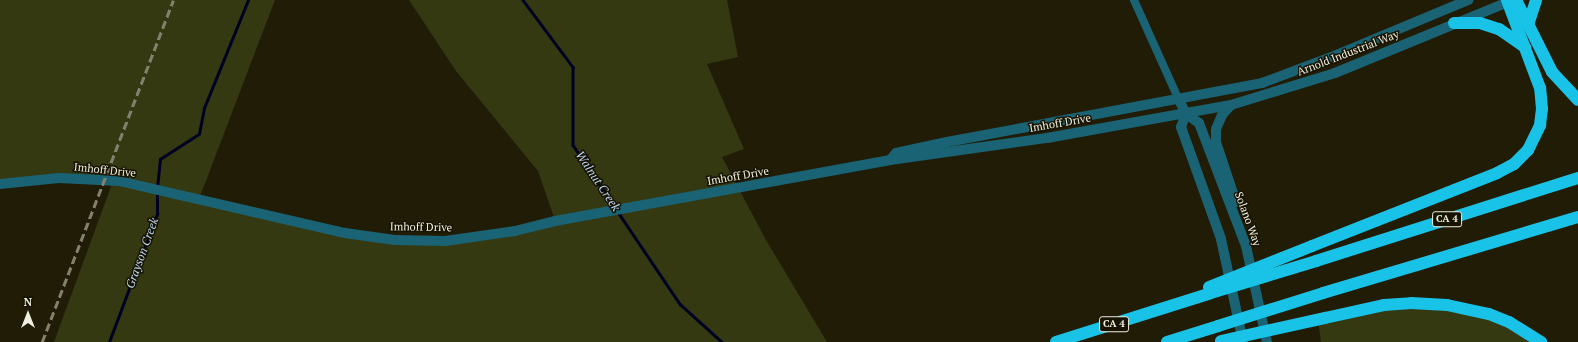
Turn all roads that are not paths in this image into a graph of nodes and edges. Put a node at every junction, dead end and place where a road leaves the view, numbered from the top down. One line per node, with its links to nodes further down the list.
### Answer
1 (1134, 0): 8 (street, Solano Way)
2 (1468, 0): 8 (street, Arnold Industrial Way)
3 (1536, 0): 5 (highway)
4 (1511, 1): 5 (highway); 6 (street, Arnold Industrial Way); 7 (highway)
5 (1529, 22): 9 (highway)
6 (1454, 23): 7 (highway); 10 (street, Arnold Industrial Way)
7 (1526, 48): 17 (highway, bridge)
8 (1179, 100): 11 (street, Solano Way); 12 (street, Imhoff Drive)
9 (1578, 100)
10 (1231, 105): 11 (street, Arnold Industrial Way); 15 (street)
11 (1186, 114): 12 (street, Imhoff Drive); 15 (street, Solano Way); 21 (street)
12 (890, 160): 14 (street, Imhoff Drive)
13 (1578, 178): 17 (highway, CA 4, bridge)
14 (0, 184)
15 (1235, 217): 22 (street, Solano Way)
16 (1578, 217): 19 (highway, bridge)
17 (1210, 290): 18 (highway, CA 4)
18 (1056, 342)
19 (1168, 342)
20 (1218, 342): 23 (highway, bridge)
21 (1243, 342)
22 (1267, 342)
23 (1541, 342)

